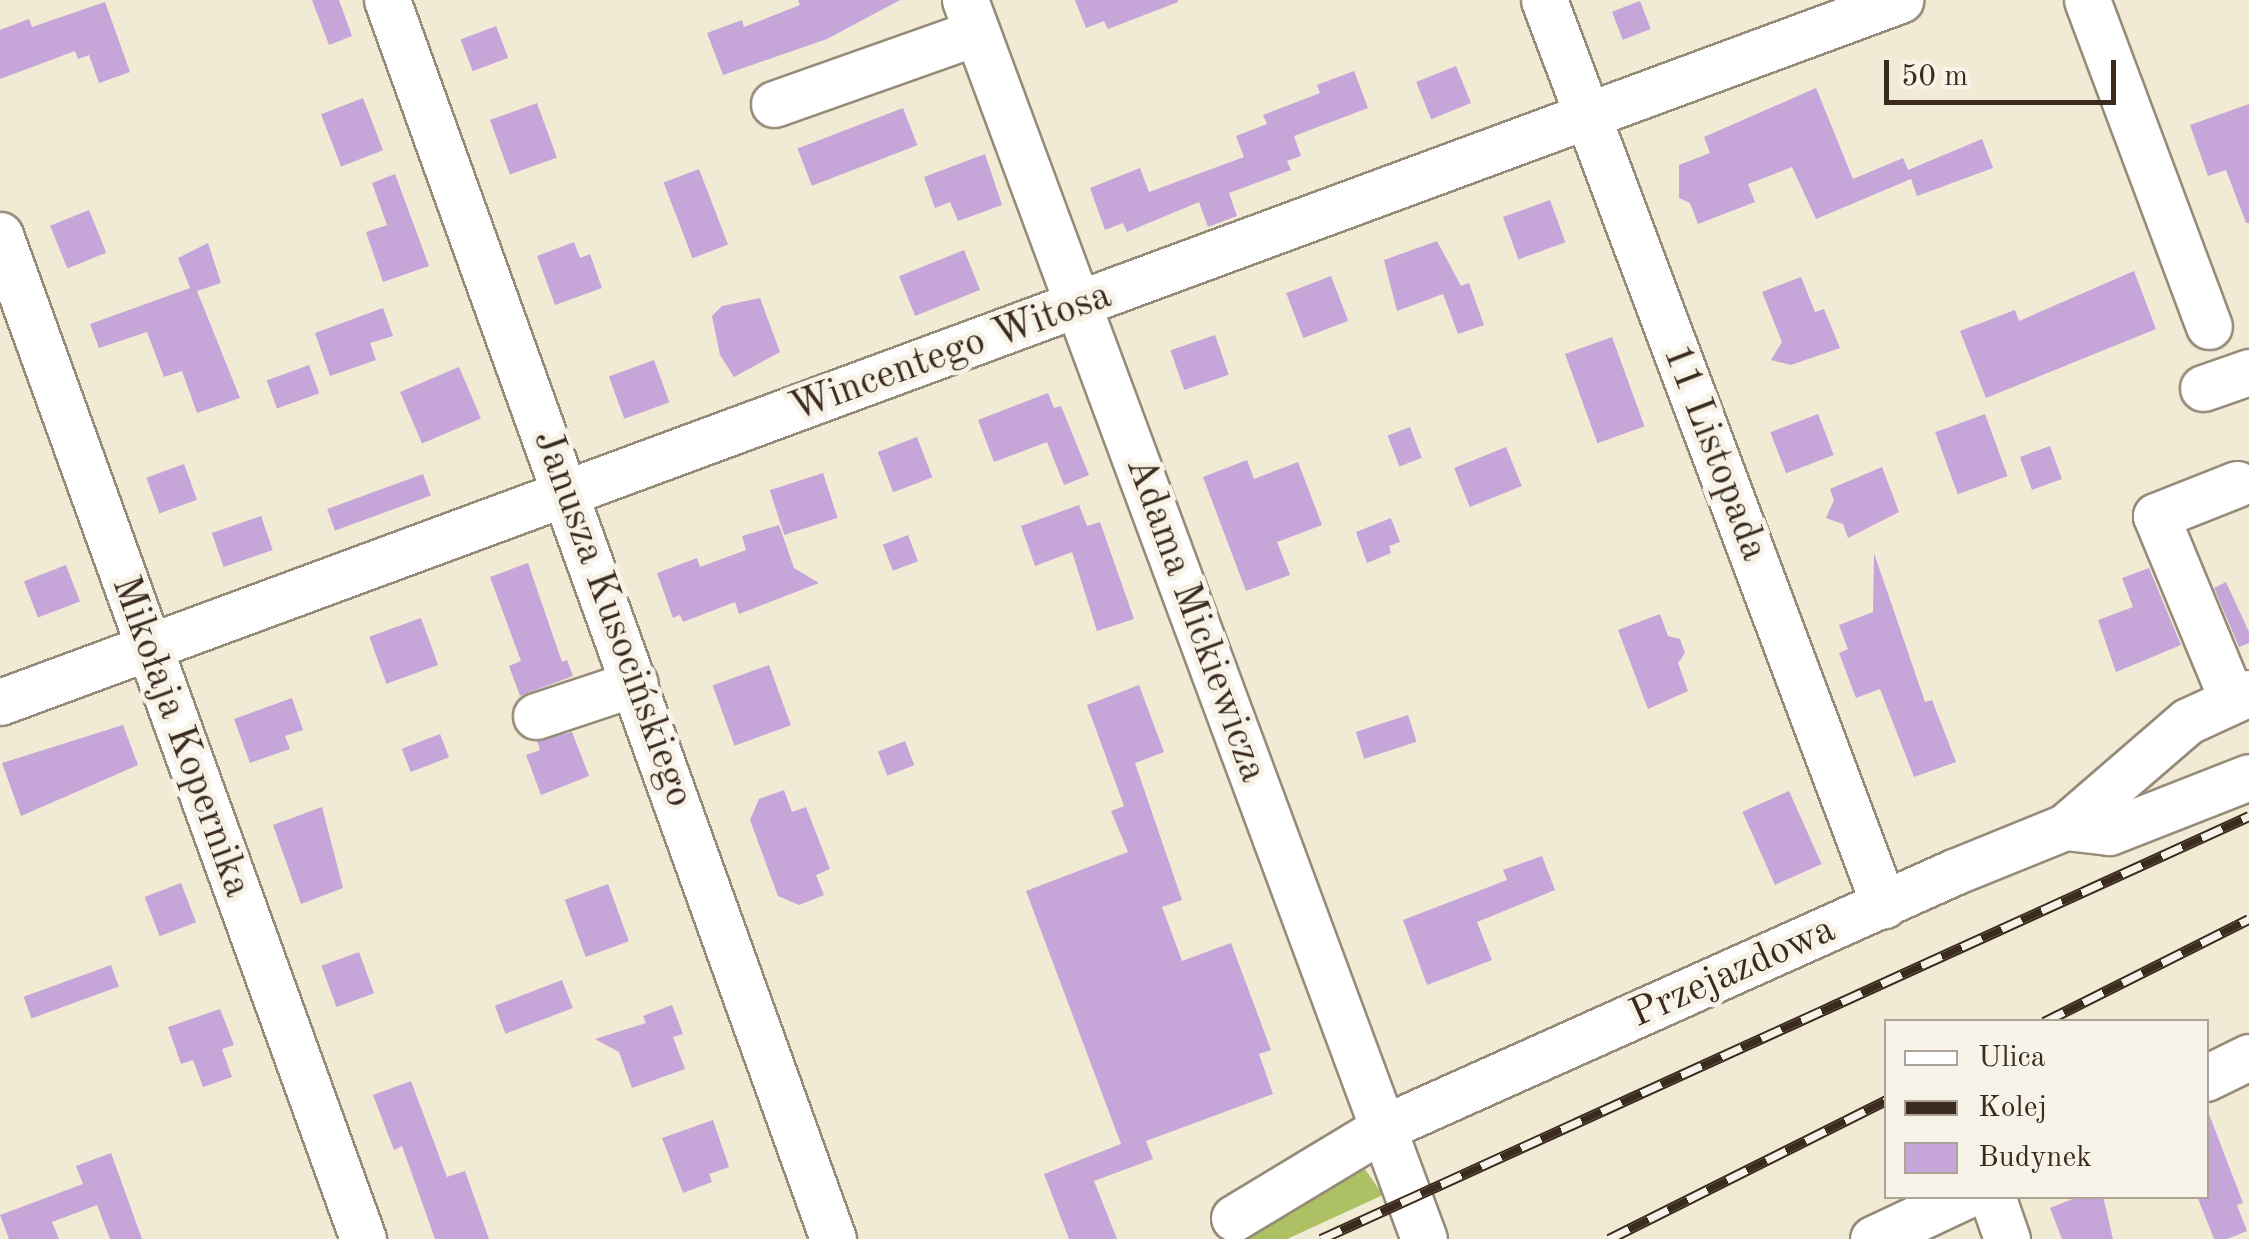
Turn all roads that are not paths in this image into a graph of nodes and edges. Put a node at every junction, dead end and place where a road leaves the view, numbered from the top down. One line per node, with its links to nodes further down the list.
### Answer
1 (387, 0): 14 (street, Janusza Kusocińskiego)
2 (1544, 0): 7 (street, 11 Listopada)
3 (1900, 0): 7 (street, Wincentego Witosa)
4 (2087, 0): 10 (street)
5 (971, 16): 6 (street); 9 (street, Adama Mickiewicza)
6 (774, 104)
7 (1587, 116): 9 (street, Wincentego Witosa); 22 (street, 11 Listopada)
8 (0, 234): 15 (street, Mikołaja Kopernika)
9 (1079, 308): 14 (street, Wincentego Witosa); 23 (street, Adama Mickiewicza)
10 (2209, 326)
11 (2249, 372): 12 (street)
12 (2203, 388)
13 (2245, 490): 17 (street)
14 (566, 492): 15 (street, Wincentego Witosa); 16 (street, Janusza Kusocińskiego)
15 (147, 648): 18 (street, Wincentego Witosa); 27 (street, Mikołaja Kopernika)
16 (635, 683): 19 (street); 28 (street, Janusza Kusocińskiego)
17 (2240, 695): 21 (street)
18 (0, 702)
19 (536, 716)
20 (2249, 778): 21 (street, Przejazdowa)
21 (2065, 828): 22 (street, Przejazdowa)
22 (1884, 906): 23 (street, Przejazdowa)
23 (1384, 1128): 26 (street, Przejazdowa); 29 (street, Adama Mickiewicza)
24 (1959, 1199): 30 (street)
25 (1993, 1199): 31 (street)
26 (1234, 1218)
27 (363, 1239)
28 (833, 1239)
29 (1424, 1239)
30 (1873, 1239)
31 (2007, 1239)

